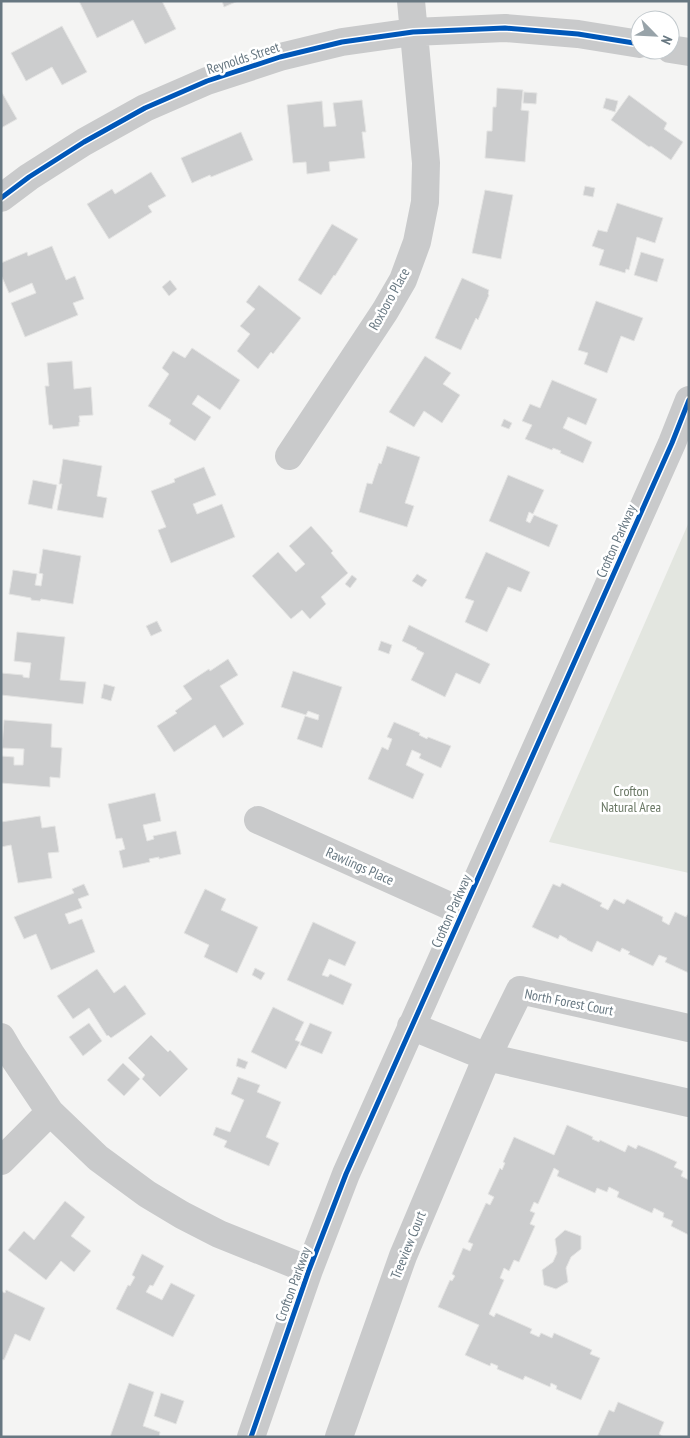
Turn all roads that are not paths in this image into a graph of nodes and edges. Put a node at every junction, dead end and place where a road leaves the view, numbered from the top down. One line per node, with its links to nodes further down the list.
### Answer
1 (411, 1): 2 (street, Roxboro Place)
2 (413, 32): 3 (street, Reynolds Street); 4 (street, Reynolds Street); 6 (street, Roxboro Place)
3 (630, 42)
4 (1, 198)
5 (689, 400): 8 (street, Crofton Parkway)
6 (289, 456)
7 (258, 820): 8 (street, Rawlings Place)
8 (463, 912): 9 (street, Crofton Parkway)
9 (411, 1026): 12 (street); 16 (street, Crofton Parkway)
10 (689, 1028): 12 (street, North Forest Court)
11 (1, 1037): 14 (street)
12 (488, 1057): 13 (street); 18 (street, Treeview Court)
13 (689, 1103)
14 (50, 1112): 15 (street); 16 (street)
15 (1, 1160)
16 (309, 1270): 17 (street, Crofton Parkway)
17 (250, 1437)
18 (339, 1437)

